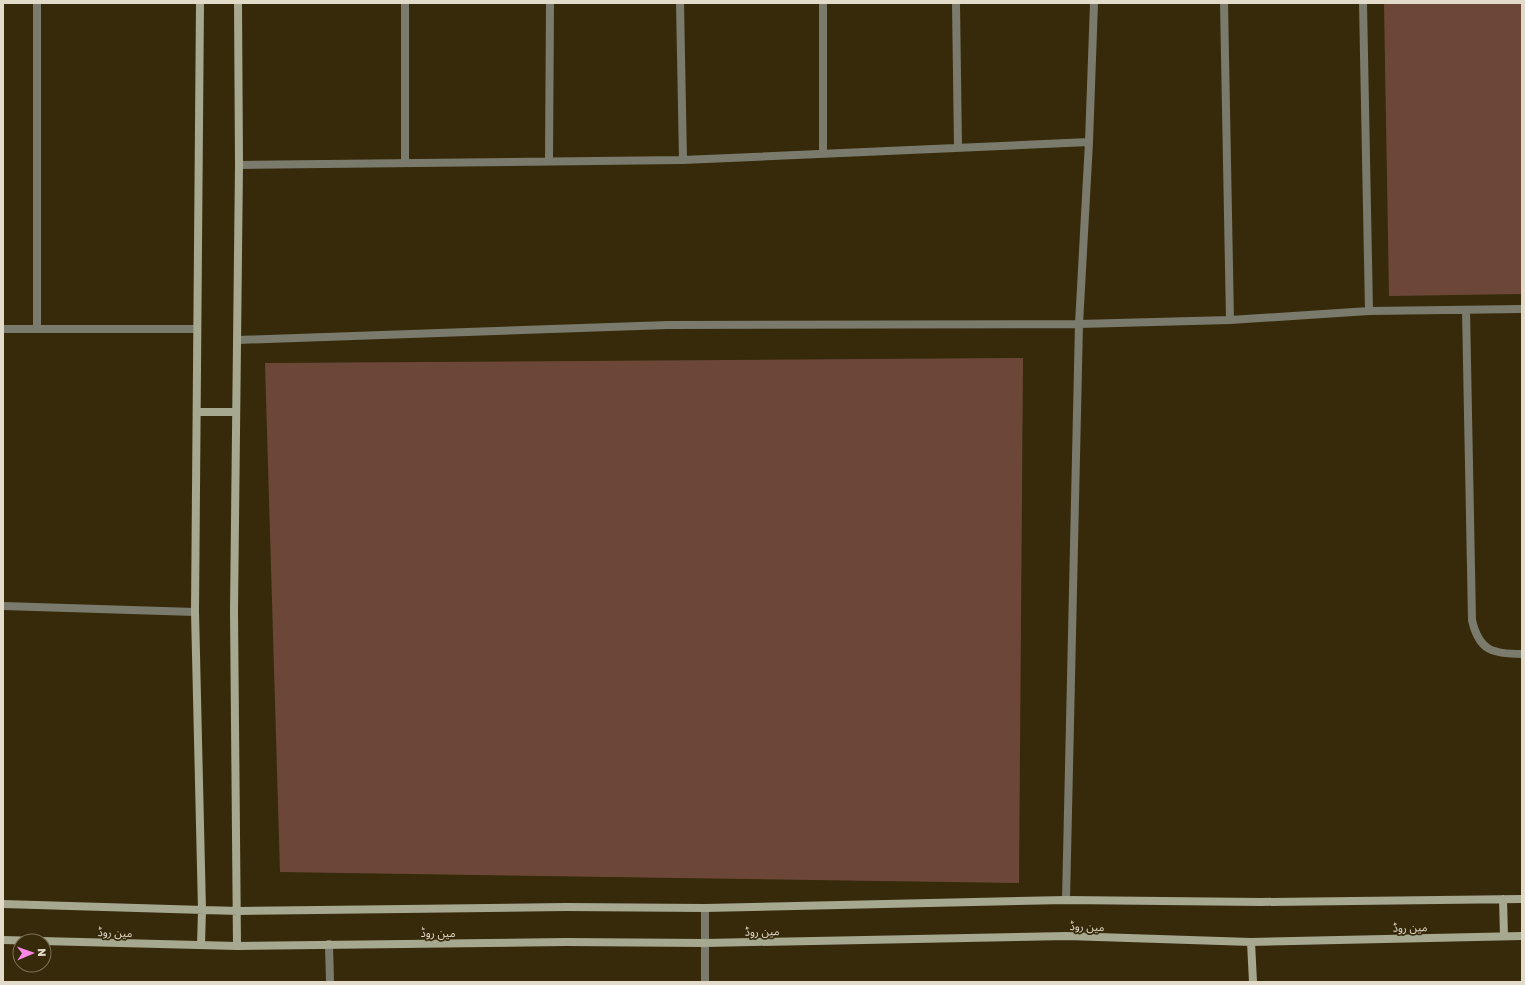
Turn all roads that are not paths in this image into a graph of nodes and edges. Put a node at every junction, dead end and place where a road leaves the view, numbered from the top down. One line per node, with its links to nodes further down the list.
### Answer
1 (37, 3): 24 (street)
2 (200, 3): 26 (main road)
3 (238, 3): 18 (main road)
4 (405, 3): 17 (street)
5 (550, 3): 15 (street)
6 (680, 3): 16 (street)
7 (823, 3): 14 (street)
8 (956, 3): 13 (street)
9 (1094, 3): 12 (street)
10 (1224, 3): 22 (street)
11 (1363, 3): 21 (street)
12 (1089, 142): 13 (street); 23 (street)
13 (958, 148): 14 (street)
14 (823, 153): 16 (street)
15 (549, 160): 16 (street); 17 (street)
16 (683, 160)
17 (405, 163): 18 (street)
18 (239, 165): 27 (main road)
19 (1522, 309): 20 (street)
20 (1466, 310): 21 (street); 32 (street)
21 (1369, 311): 22 (street)
22 (1230, 320): 23 (street)
23 (1079, 324): 27 (street); 35 (street)
24 (37, 328): 25 (street); 26 (street)
25 (3, 329)
26 (196, 329): 28 (main road)
27 (238, 340): 29 (main road)
28 (198, 412): 29 (main road); 31 (main road)
29 (236, 412): 39 (main road)
30 (3, 606): 31 (street)
31 (195, 612): 38 (main road)
32 (1522, 654)
33 (1503, 899): 34 (main road); 35 (main road); 40 (main road)
34 (1522, 899)
35 (1066, 900): 37 (main road)
36 (3, 904): 38 (main road)
37 (705, 908): 39 (main road); 44 (street)
38 (202, 910): 39 (main road); 46 (main road)
39 (238, 911): 47 (main road)
40 (1504, 936): 41 (main road, مین روڈ); 43 (main road, مین روڈ)
41 (1522, 936)
42 (3, 940): 46 (main road, مین روڈ)
43 (1251, 942): 44 (main road, مین روڈ); 50 (main road)
44 (705, 943): 45 (main road, مین روڈ); 49 (street)
45 (329, 944): 47 (main road, مین روڈ); 48 (street)
46 (201, 945): 47 (main road, مین روڈ)
47 (237, 946)
48 (330, 982)
49 (705, 982)
50 (1253, 982)

